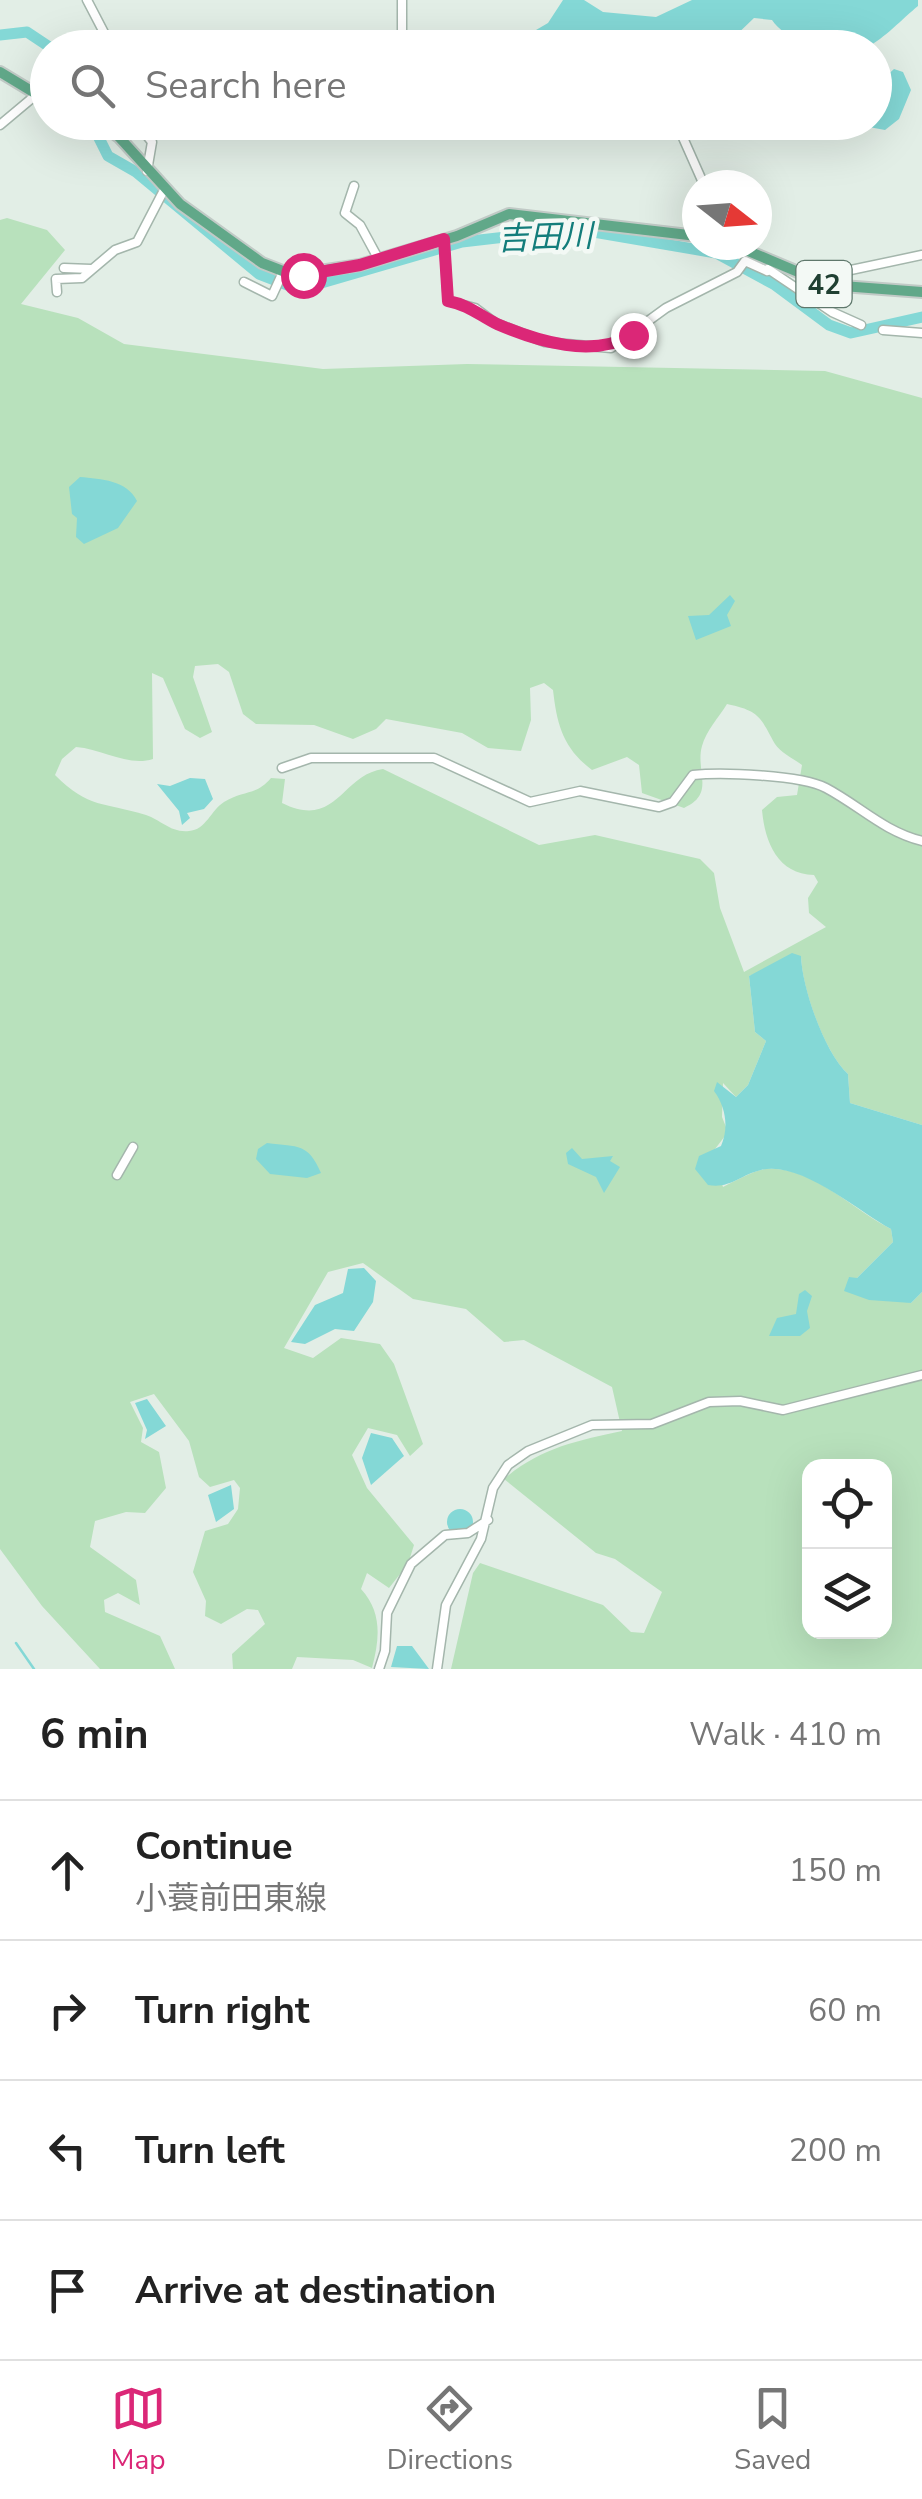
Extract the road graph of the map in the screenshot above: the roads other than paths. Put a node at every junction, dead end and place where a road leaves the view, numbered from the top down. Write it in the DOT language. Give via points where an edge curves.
graph roads {
  1 [pos="86,0"];
  2 [pos="402,0"];
  3 [pos="102,30"];
  4 [pos="402,30"];
  5 [pos="0,72"];
  6 [pos="30,90"];
  7 [pos="30,105"];
  8 [pos="0,125"];
  9 [pos="121,140"];
  10 [pos="150,140"];
  11 [pos="684,140"];
  12 [pos="697,170"];
  13 [pos="147,171"];
  14 [pos="354,186"];
  15 [pos="162,193"];
  16 [pos="682,234"];
  17 [pos="444,240"];
  18 [pos="922,255"];
  19 [pos="379,260"];
  20 [pos="758,260"];
  21 [pos="769,267"];
  22 [pos="64,268"];
  23 [pos="91,269"];
  24 [pos="283,274"];
  25 [pos="809,279"];
  26 [pos="244,282"];
  27 [pos="57,292"];
  28 [pos="922,292"];
  29 [pos="861,324"];
  30 [pos="883,330"];
  31 [pos="922,332"];
  32 [pos="282,768"];
  33 [pos="922,841"];
  34 [pos="134,1148"];
  35 [pos="117,1175"];
  36 [pos="922,1375"];
  37 [pos="488,1520"];
  38 [pos="379,1669"];
  39 [pos="437,1669"];
  1 -- 3 [label="street"];
  2 -- 4 [label="street"];
  5 -- 6 [label="main road"];
  7 -- 8 [label="street"];
  9 -- 13 [label="main road"];
  10 -- 13 [label="street"];
  11 -- 12 [label="street"];
  13 -- 15 [label="main road"];
  14 -- 19 [label="street" via="345,213 360,225"];
  15 -- 23 [label="street" via="136,242"];
  15 -- 24 [label="main road"];
  16 -- 17 [label="main road" via="519,214"];
  17 -- 19 [label="main road"];
  17 -- 21 [label="street" via="448,301 545,342 611,348 744,263"];
  18 -- 25 [label="street"];
  19 -- 24 [label="main road" via="315,275"];
  20 -- 21 [label="main road, 42"];
  21 -- 25 [label="main road, 42"];
  21 -- 29 [label="street"];
  22 -- 23 [label="street"];
  23 -- 27 [label="street" via="82,278 56,279"];
  24 -- 26 [label="street" via="272,296"];
  25 -- 28 [label="main road, 42" via="850,290"];
  30 -- 31 [label="street"];
  32 -- 33 [label="street" via="312,758 434,758 530,802 580,791 659,807 673,802 693,775 802,782 832,791 880,826"];
  34 -- 35 [label="street"];
  36 -- 37 [label="street" via="795,1408 724,1400 652,1424 592,1425 508,1465 494,1488"];
  37 -- 38 [label="street" via="468,1533 445,1536 411,1564 386,1613"];
  37 -- 39 [label="street" via="451,1590"];
}
